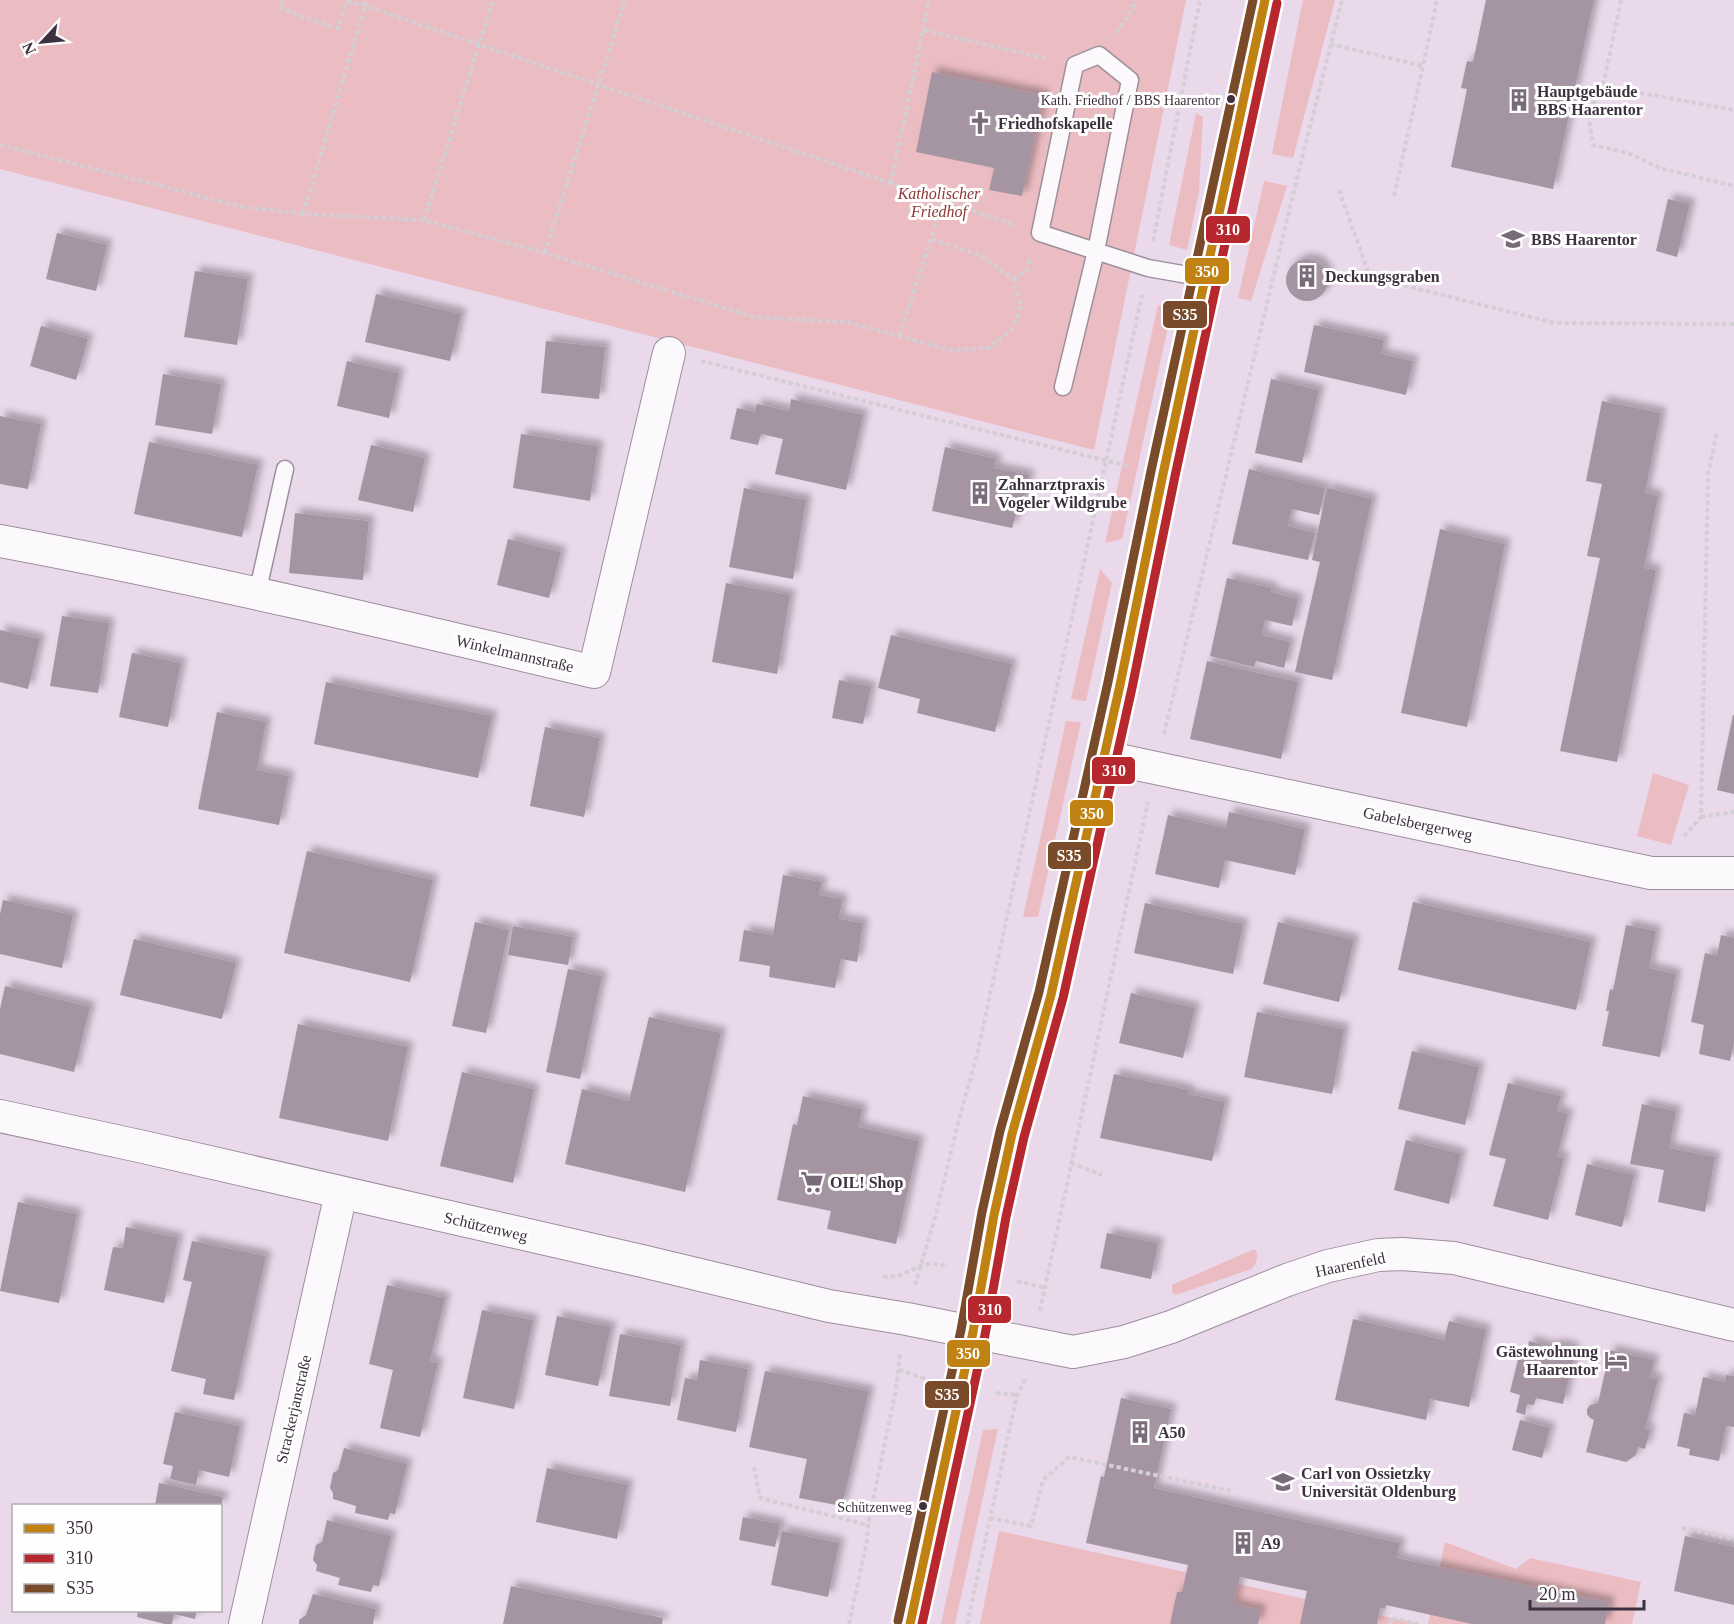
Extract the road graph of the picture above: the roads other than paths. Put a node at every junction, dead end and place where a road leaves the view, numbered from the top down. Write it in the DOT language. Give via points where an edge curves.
graph roads {
  1 [pos="1265,0"];
  2 [pos="1096,251"];
  3 [pos="1205,278"];
  4 [pos="669,353"];
  5 [pos="1063,387"];
  6 [pos="285,470"];
  7 [pos="0,541"];
  8 [pos="257,594"];
  9 [pos="1104,757"];
  10 [pos="1734,873"];
  11 [pos="0,1116"];
  12 [pos="341,1193"];
  13 [pos="1734,1325"];
  14 [pos="973,1332"];
  15 [pos="245,1624"];
  16 [pos="910,1624"];
  1 -- 3 [label="street"];
  2 -- 2 [label="lane" via="1130,80 1099,55 1076,65 1040,233"];
  2 -- 3 [label="lane" via="1148,268"];
  2 -- 5 [label="lane"];
  3 -- 9 [label="street"];
  4 -- 8 [label="street, Winkelmannstraße" via="594,672"];
  6 -- 8 [label="lane"];
  7 -- 8 [label="street, Winkelmannstraße"];
  9 -- 10 [label="street, Gabelsbergerweg" via="1651,873"];
  9 -- 14 [label="street" via="1051,995 1006,1157"];
  11 -- 12 [label="street, Schützenweg"];
  12 -- 14 [label="street, Schützenweg" via="829,1306"];
  12 -- 15 [label="street, Strackerjanstraße"];
  13 -- 14 [label="street, Haarenfeld" via="1454,1258 1402,1254 1328,1266 1171,1327 1073,1352"];
  14 -- 16 [label="street"];
}
